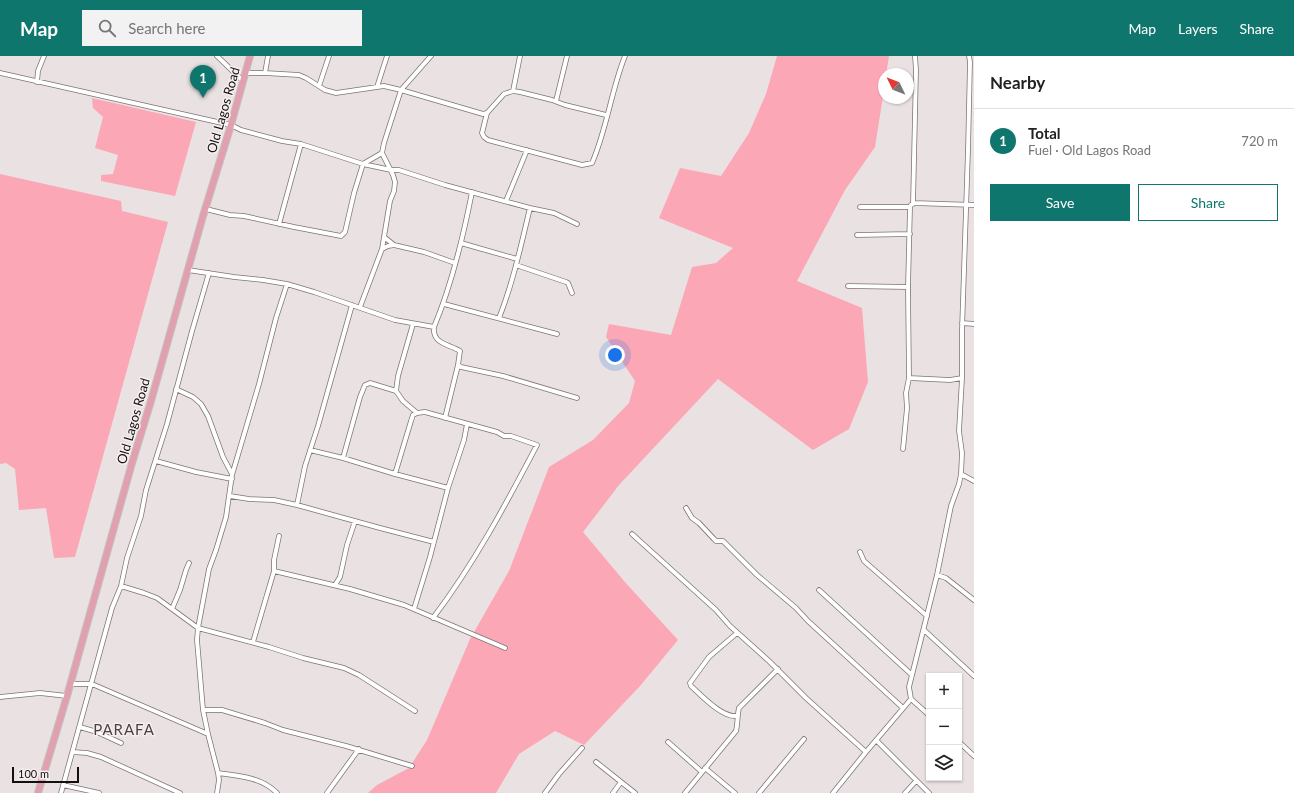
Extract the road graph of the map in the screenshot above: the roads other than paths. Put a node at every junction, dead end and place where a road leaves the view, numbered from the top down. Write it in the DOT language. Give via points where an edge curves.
graph roads {
  1 [pos="44,56"];
  2 [pos="217,56"];
  3 [pos="250,56"];
  4 [pos="268,56"];
  5 [pos="329,56"];
  6 [pos="386,56"];
  7 [pos="431,56"];
  8 [pos="520,56"];
  9 [pos="567,56"];
  10 [pos="625,56"];
  11 [pos="915,56"];
  12 [pos="969,56"];
  13 [pos="245,73"];
  14 [pos="265,73"];
  15 [pos="0,74"];
  16 [pos="243,81"];
  17 [pos="37,82"];
  18 [pos="319,86"];
  19 [pos="377,87"];
  20 [pos="401,90"];
  21 [pos="513,91"];
  22 [pos="556,101"];
  23 [pos="487,113"];
  24 [pos="606,115"];
  25 [pos="231,125"];
  26 [pos="301,144"];
  27 [pos="968,145"];
  28 [pos="974,146"];
  29 [pos="528,150"];
  30 [pos="382,153"];
  31 [pos="363,164"];
  32 [pos="391,170"];
  33 [pos="472,192"];
  34 [pos="506,202"];
  35 [pos="967,205"];
  36 [pos="974,205"];
  37 [pos="912,206"];
  38 [pos="860,207"];
  39 [pos="530,208"];
  40 [pos="206,209"];
  41 [pos="279,224"];
  42 [pos="577,224"];
  43 [pos="910,234"];
  44 [pos="857,235"];
  45 [pos="384,237"];
  46 [pos="461,243"];
  47 [pos="394,245"];
  48 [pos="382,249"];
  49 [pos="517,259"];
  50 [pos="455,263"];
  51 [pos="516,265"];
  52 [pos="188,270"];
  53 [pos="209,273"];
  54 [pos="287,284"];
  55 [pos="848,286"];
  56 [pos="908,287"];
  57 [pos="572,293"];
  58 [pos="444,304"];
  59 [pos="352,305"];
  60 [pos="360,308"];
  61 [pos="499,318"];
  62 [pos="962,323"];
  63 [pos="414,324"];
  64 [pos="974,324"];
  65 [pos="434,327"];
  66 [pos="557,334"];
  67 [pos="458,365"];
  68 [pos="909,378"];
  69 [pos="962,378"];
  70 [pos="176,389"];
  71 [pos="396,391"];
  72 [pos="577,398"];
  73 [pos="417,413"];
  74 [pos="445,418"];
  75 [pos="467,424"];
  76 [pos="903,449"];
  77 [pos="310,450"];
  78 [pos="343,458"];
  79 [pos="156,461"];
  80 [pos="395,474"];
  81 [pos="960,474"];
  82 [pos="232,477"];
  83 [pos="974,481"];
  84 [pos="448,488"];
  85 [pos="230,496"];
  86 [pos="297,505"];
  87 [pos="686,508"];
  88 [pos="355,521"];
  89 [pos="632,534"];
  90 [pos="279,536"];
  91 [pos="434,542"];
  92 [pos="860,552"];
  93 [pos="189,563"];
  94 [pos="274,571"];
  95 [pos="937,575"];
  96 [pos="335,585"];
  97 [pos="121,586"];
  98 [pos="819,590"];
  99 [pos="974,600"];
  100 [pos="172,609"];
  101 [pos="414,609"];
  102 [pos="926,616"];
  103 [pos="433,618"];
  104 [pos="198,628"];
  105 [pos="924,630"];
  106 [pos="737,633"];
  107 [pos="253,642"];
  108 [pos="505,648"];
  109 [pos="778,669"];
  110 [pos="912,675"];
  111 [pos="974,676"];
  112 [pos="70,684"];
  113 [pos="92,684"];
  114 [pos="67,696"];
  115 [pos="0,697"];
  116 [pos="911,699"];
  117 [pos="903,708"];
  118 [pos="203,710"];
  119 [pos="415,711"];
  120 [pos="926,712"];
  121 [pos="737,716"];
  122 [pos="80,727"];
  123 [pos="208,734"];
  124 [pos="804,739"];
  125 [pos="876,740"];
  126 [pos="668,742"];
  127 [pos="121,743"];
  128 [pos="962,745"];
  129 [pos="582,748"];
  130 [pos="359,749"];
  131 [pos="72,752"];
  132 [pos="866,752"];
  133 [pos="974,756"];
  134 [pos="596,762"];
  135 [pos="412,766"];
  136 [pos="703,770"];
  137 [pos="218,773"];
  138 [pos="916,781"];
  139 [pos="621,782"];
  140 [pos="63,785"];
  141 [pos="38,793"];
  142 [pos="61,793"];
  143 [pos="99,793"];
  144 [pos="180,793"];
  145 [pos="217,793"];
  146 [pos="277,793"];
  147 [pos="327,793"];
  148 [pos="545,793"];
  149 [pos="613,793"];
  150 [pos="635,793"];
  151 [pos="685,793"];
  152 [pos="735,793"];
  153 [pos="759,793"];
  154 [pos="833,793"];
  155 [pos="905,793"];
  156 [pos="929,793"];
  1 -- 17 [label="street"];
  2 -- 16 [label="street"];
  3 -- 13 [label="main road, Old Lagos Road"];
  4 -- 14 [label="street"];
  5 -- 18 [label="street"];
  6 -- 19 [label="street"];
  7 -- 20 [label="street"];
  8 -- 21 [label="street"];
  9 -- 22 [label="street"];
  10 -- 24 [label="street"];
  11 -- 37 [label="street"];
  12 -- 27 [label="street"];
  13 -- 14 [label="street"];
  13 -- 16 [label="main road, Old Lagos Road"];
  14 -- 18 [label="street" via="299,75"];
  15 -- 17 [label="street"];
  16 -- 25 [label="main road, Old Lagos Road"];
  17 -- 25 [label="street"];
  18 -- 19 [label="street" via="336,93"];
  19 -- 20 [label="street"];
  20 -- 23 [label="street"];
  20 -- 30 [label="street"];
  21 -- 22 [label="street"];
  21 -- 23 [label="street" via="504,94"];
  22 -- 24 [label="street"];
  23 -- 29 [label="street" via="482,133 484,137"];
  24 -- 29 [label="street" via="592,163 582,165"];
  25 -- 26 [label="street" via="252,133"];
  25 -- 40 [label="main road, Old Lagos Road"];
  26 -- 31 [label="street"];
  26 -- 41 [label="street"];
  27 -- 28 [label="street"];
  27 -- 35 [label="street"];
  29 -- 34 [label="street"];
  30 -- 31 [label="street"];
  30 -- 32 [label="street"];
  31 -- 32 [label="street"];
  31 -- 41 [label="street" via="343,235"];
  32 -- 33 [label="street" via="411,173"];
  32 -- 45 [label="street" via="395,182"];
  33 -- 34 [label="street"];
  33 -- 46 [label="street"];
  34 -- 39 [label="street"];
  35 -- 36 [label="street"];
  35 -- 37 [label="street"];
  35 -- 62 [label="street"];
  37 -- 38 [label="street"];
  37 -- 43 [label="street"];
  39 -- 42 [label="street" via="554,213"];
  39 -- 49 [label="street"];
  40 -- 41 [label="street"];
  40 -- 52 [label="main road, Old Lagos Road"];
  43 -- 44 [label="street"];
  43 -- 56 [label="street"];
  45 -- 47 [label="street"];
  45 -- 48 [label="street"];
  46 -- 49 [label="street"];
  46 -- 50 [label="street"];
  47 -- 48 [label="street"];
  47 -- 50 [label="street"];
  48 -- 60 [label="street"];
  49 -- 51 [label="street"];
  50 -- 58 [label="street"];
  51 -- 57 [label="street" via="566,282"];
  51 -- 61 [label="street"];
  52 -- 53 [label="street"];
  52 -- 112 [label="main road, Old Lagos Road"];
  53 -- 54 [label="street"];
  53 -- 70 [label="street"];
  54 -- 59 [label="street"];
  54 -- 82 [label="street"];
  55 -- 56 [label="street"];
  56 -- 68 [label="street"];
  58 -- 61 [label="street"];
  58 -- 65 [label="street"];
  59 -- 60 [label="street"];
  59 -- 77 [label="street"];
  60 -- 63 [label="street"];
  61 -- 66 [label="street"];
  62 -- 64 [label="street"];
  62 -- 69 [label="street"];
  63 -- 65 [label="street"];
  63 -- 71 [label="street"];
  65 -- 67 [label="street" via="433,331 439,341 460,351"];
  67 -- 72 [label="street"];
  67 -- 74 [label="street"];
  68 -- 69 [label="street"];
  68 -- 76 [label="street"];
  69 -- 81 [label="street"];
  70 -- 79 [label="street"];
  70 -- 82 [label="street" via="201,404"];
  71 -- 73 [label="street"];
  71 -- 78 [label="street" via="370,383 366,385 360,397"];
  73 -- 74 [label="street" via="425,412"];
  73 -- 80 [label="street" via="411,421"];
  74 -- 75 [label="street"];
  75 -- 84 [label="street"];
  75 -- 103 [label="street" via="537,445 496,522 461,579"];
  77 -- 78 [label="street"];
  77 -- 86 [label="street"];
  78 -- 80 [label="street"];
  79 -- 82 [label="street" via="196,472"];
  79 -- 97 [label="street"];
  80 -- 84 [label="street"];
  81 -- 83 [label="street"];
  81 -- 95 [label="street"];
  82 -- 85 [label="street"];
  84 -- 91 [label="street"];
  85 -- 86 [label="street"];
  85 -- 104 [label="street" via="210,569"];
  86 -- 88 [label="street"];
  87 -- 117 [label="street" via="692,518 716,541 723,541"];
  88 -- 91 [label="street"];
  88 -- 96 [label="street" via="340,577"];
  89 -- 106 [label="street" via="716,610"];
  90 -- 94 [label="street"];
  91 -- 101 [label="street"];
  92 -- 102 [label="street" via="864,560"];
  93 -- 100 [label="street"];
  94 -- 96 [label="street"];
  94 -- 107 [label="street"];
  95 -- 99 [label="street" via="946,578"];
  95 -- 102 [label="street"];
  96 -- 101 [label="street"];
  97 -- 100 [label="street" via="157,598"];
  97 -- 113 [label="street" via="112,608"];
  98 -- 110 [label="street"];
  100 -- 104 [label="street"];
  101 -- 103 [label="street"];
  102 -- 105 [label="street"];
  103 -- 108 [label="street"];
  104 -- 107 [label="street"];
  104 -- 118 [label="street"];
  105 -- 110 [label="street"];
  105 -- 111 [label="street"];
  106 -- 109 [label="street"];
  106 -- 121 [label="street" via="709,657 690,683 712,706 731,716"];
  107 -- 119 [label="street" via="344,668"];
  109 -- 121 [label="street" via="739,708"];
  109 -- 132 [label="street"];
  110 -- 116 [label="street" via="909,687"];
  112 -- 113 [label="street"];
  112 -- 114 [label="main road, Old Lagos Road"];
  113 -- 122 [label="street"];
  113 -- 123 [label="street"];
  114 -- 115 [label="street" via="40,693"];
  114 -- 141 [label="main road, Old Lagos Road"];
  116 -- 117 [label="street"];
  116 -- 120 [label="street"];
  117 -- 125 [label="street"];
  118 -- 123 [label="street"];
  118 -- 130 [label="street" via="222,710 283,730"];
  121 -- 136 [label="street" via="736,731"];
  122 -- 127 [label="street"];
  122 -- 131 [label="street"];
  123 -- 137 [label="street"];
  124 -- 153 [label="street"];
  125 -- 132 [label="street"];
  125 -- 138 [label="street"];
  126 -- 136 [label="street"];
  128 -- 133 [label="street"];
  129 -- 148 [label="street"];
  130 -- 135 [label="street"];
  130 -- 147 [label="street"];
  131 -- 140 [label="street"];
  131 -- 144 [label="street" via="101,757"];
  132 -- 154 [label="street"];
  134 -- 139 [label="street"];
  136 -- 151 [label="street"];
  136 -- 152 [label="street"];
  137 -- 145 [label="street"];
  137 -- 146 [label="street" via="251,778"];
  138 -- 155 [label="street"];
  138 -- 156 [label="street"];
  139 -- 149 [label="street"];
  139 -- 150 [label="street"];
  140 -- 142 [label="street"];
  140 -- 143 [label="street"];
}
